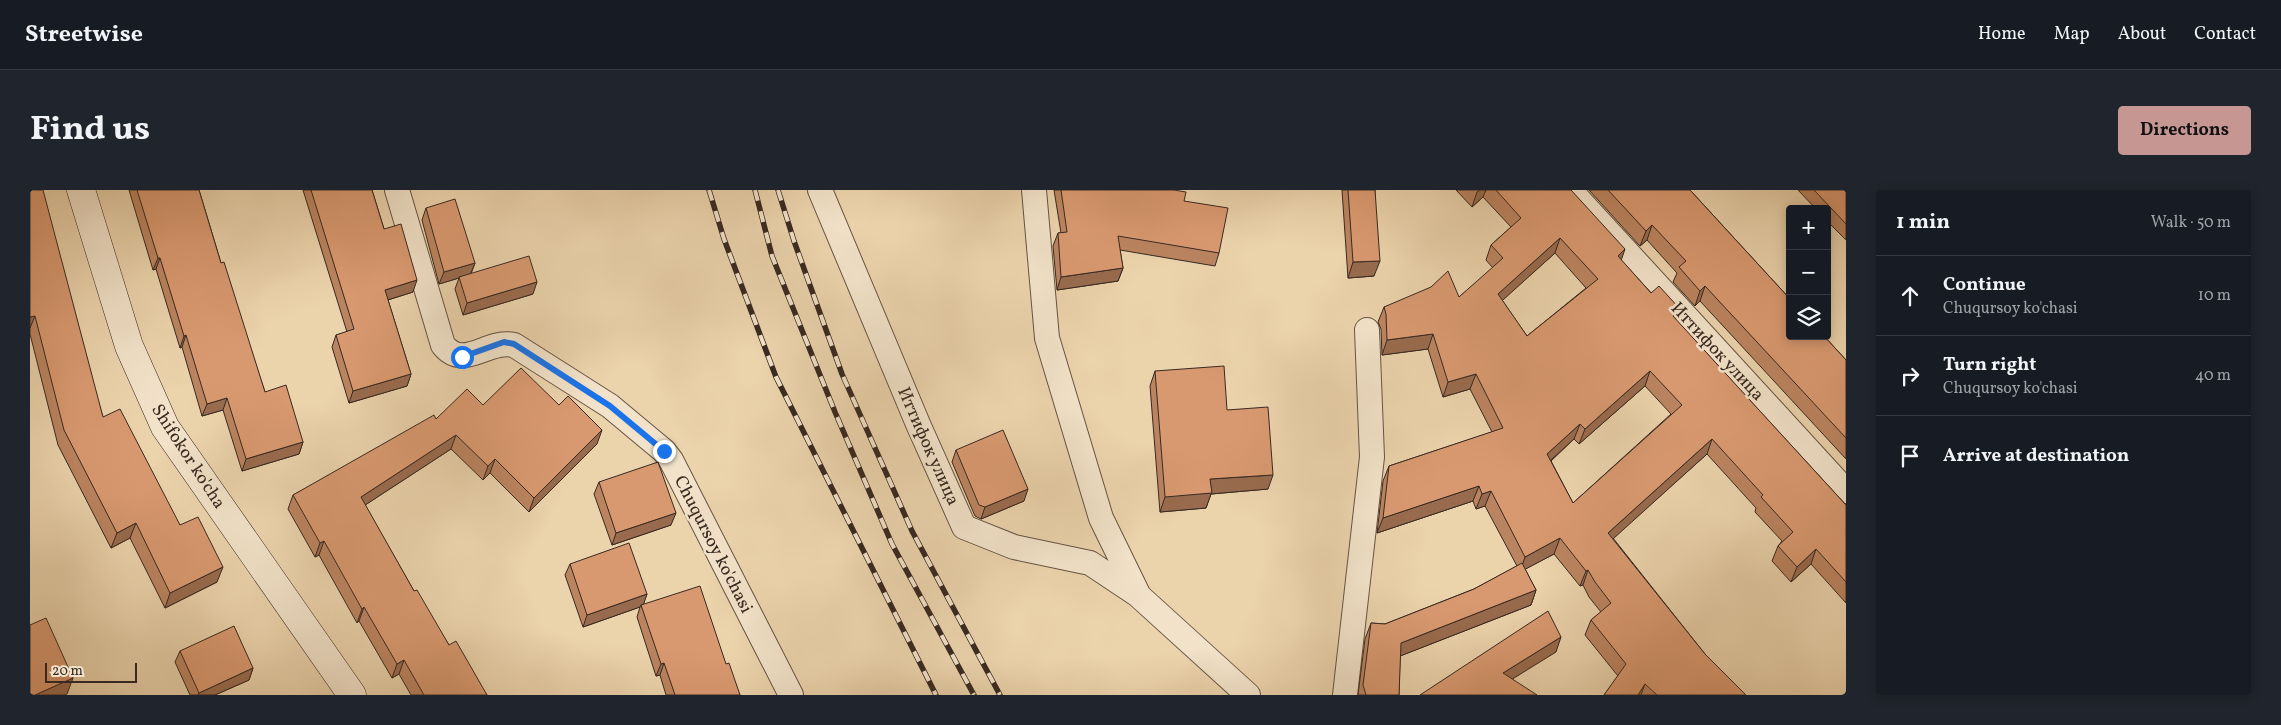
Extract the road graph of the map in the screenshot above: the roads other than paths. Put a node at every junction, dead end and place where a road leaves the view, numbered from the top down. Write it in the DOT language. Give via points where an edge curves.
graph roads {
  1 [pos="81,190"];
  2 [pos="397,190"];
  3 [pos="820,190"];
  4 [pos="1034,190"];
  5 [pos="1570,190"];
  6 [pos="1367,330"];
  7 [pos="1846,491"];
  8 [pos="1139,596"];
  9 [pos="352,695"];
  10 [pos="791,695"];
  11 [pos="1248,695"];
  12 [pos="1345,695"];
  1 -- 9 [label="street, Shifokor ko'cha" via="129,346 165,427"];
  2 -- 10 [label="street, Chuqursoy ko'chasi" via="446,349 462,357 504,342 514,344 610,406 664,451"];
  3 -- 8 [label="street, Иттифок улица" via="964,527 1014,547 1090,563"];
  4 -- 8 [label="street, Иттифок улица" via="1047,338 1101,518"];
  5 -- 7 [label="street, Иттифок улица"];
  6 -- 12 [label="street" via="1372,457"];
  8 -- 11 [label="street, Иттифок улица"];
}
